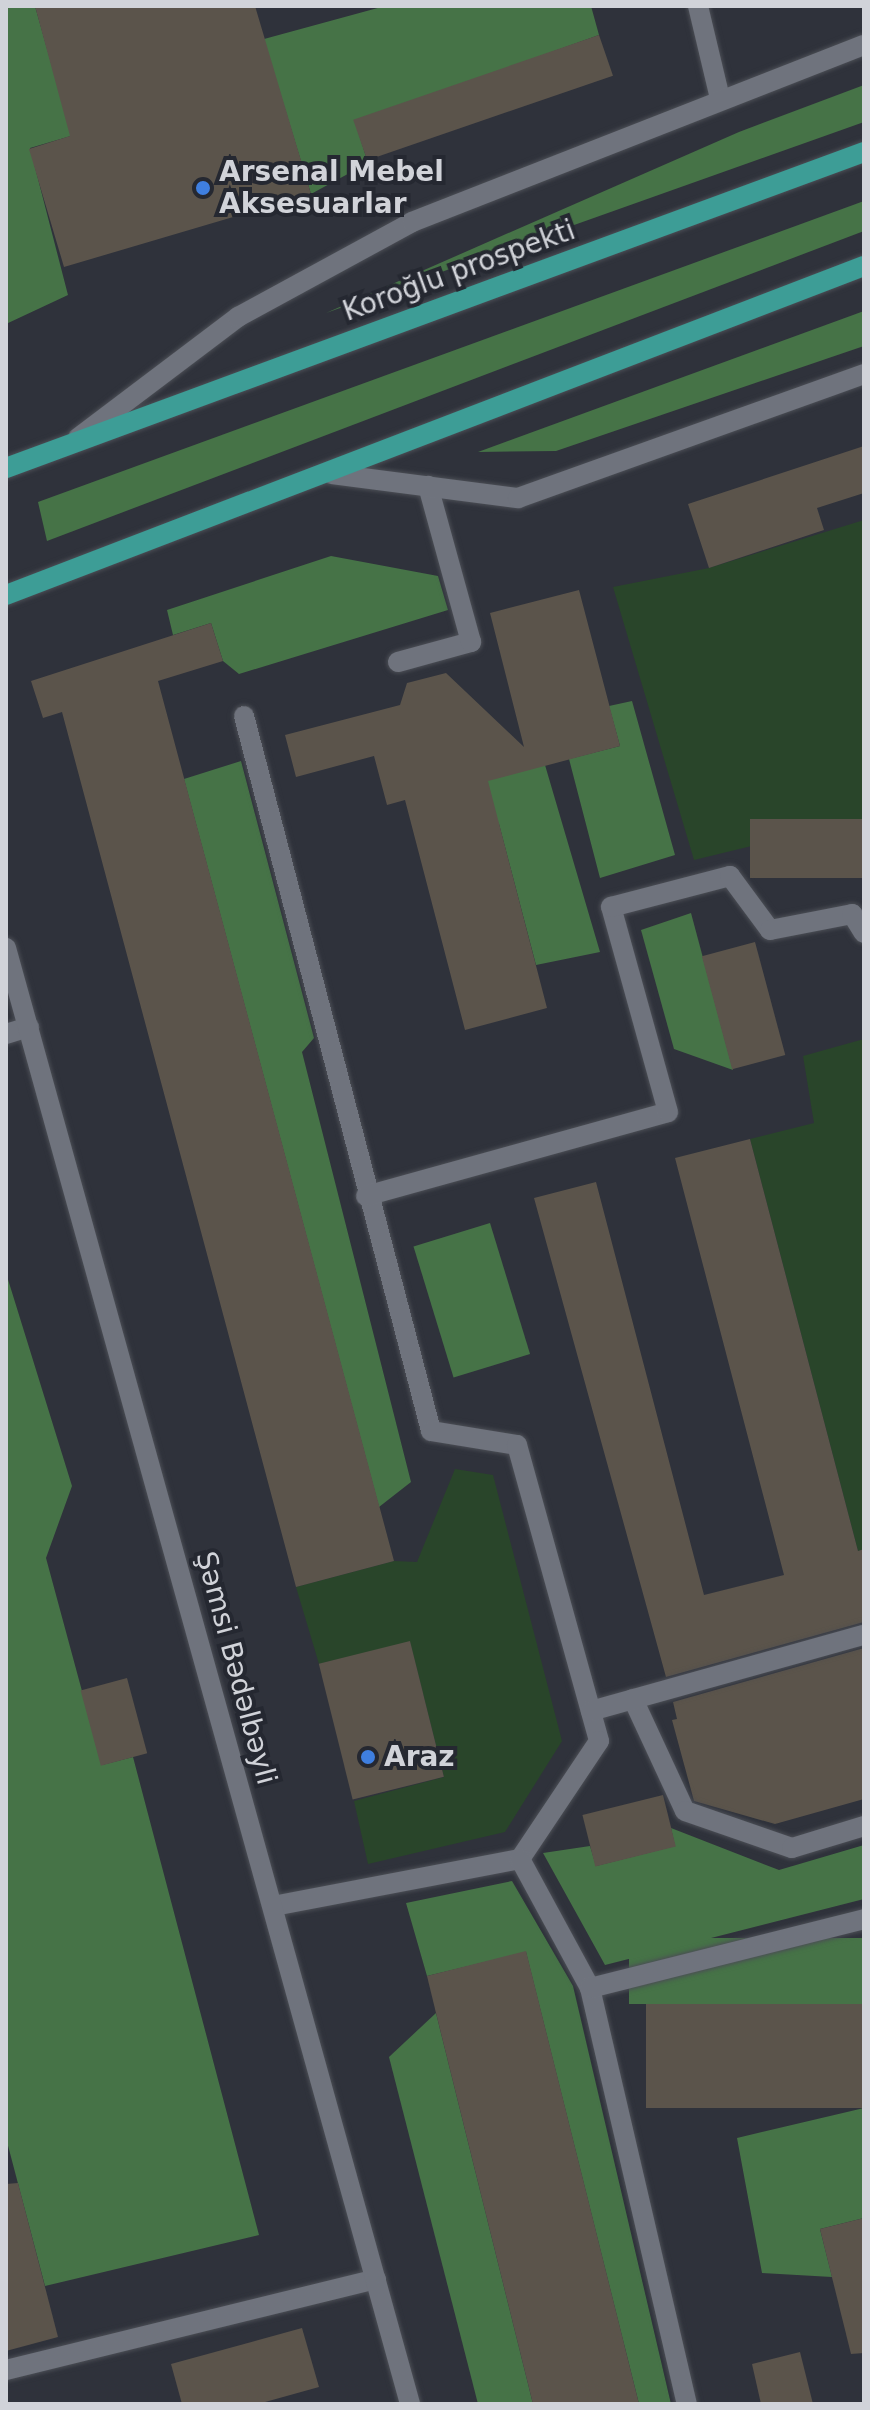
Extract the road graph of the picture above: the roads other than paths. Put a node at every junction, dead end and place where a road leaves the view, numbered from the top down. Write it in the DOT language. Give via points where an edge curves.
graph roads {
  1 [pos="698,6"];
  2 [pos="864,45"];
  3 [pos="720,98"];
  4 [pos="864,152"];
  5 [pos="864,266"];
  6 [pos="864,374"];
  7 [pos="73,443"];
  8 [pos="6,468"];
  9 [pos="332,474"];
  10 [pos="428,486"];
  11 [pos="6,595"];
  12 [pos="398,662"];
  13 [pos="244,716"];
  14 [pos="864,933"];
  15 [pos="6,948"];
  16 [pos="29,1027"];
  17 [pos="6,1034"];
  18 [pos="366,1196"];
  19 [pos="864,1635"];
  20 [pos="633,1699"];
  21 [pos="591,1711"];
  22 [pos="864,1826"];
  23 [pos="520,1859"];
  24 [pos="273,1906"];
  25 [pos="864,1919"];
  26 [pos="590,1988"];
  27 [pos="376,2279"];
  28 [pos="6,2370"];
  29 [pos="410,2404"];
  30 [pos="687,2404"];
  1 -- 3 [label="street"];
  2 -- 3 [label="street"];
  3 -- 7 [label="street" via="412,222 238,317"];
  4 -- 7 [label="main road, Koroğlu prospekti"];
  5 -- 9 [label="main road"];
  6 -- 10 [label="street" via="518,498"];
  7 -- 8 [label="main road, Koroğlu prospekti"];
  9 -- 10 [label="street"];
  9 -- 11 [label="main road"];
  10 -- 12 [label="street" via="471,642"];
  13 -- 18 [label="street"];
  14 -- 18 [label="street" via="852,914 770,930 730,876 611,907 668,1112"];
  15 -- 16 [label="street, Şəmsi Bədəlbəyli"];
  16 -- 17 [label="street"];
  16 -- 24 [label="street, Şəmsi Bədəlbəyli"];
  18 -- 21 [label="street" via="431,1431 517,1445"];
  19 -- 20 [label="street"];
  20 -- 21 [label="street"];
  20 -- 22 [label="street" via="685,1811 792,1848"];
  21 -- 23 [label="street" via="599,1741"];
  23 -- 24 [label="street"];
  23 -- 26 [label="street"];
  24 -- 27 [label="street, Şəmsi Bədəlbəyli"];
  25 -- 26 [label="street"];
  26 -- 30 [label="street"];
  27 -- 28 [label="street"];
  27 -- 29 [label="street, Şəmsi Bədəlbəyli"];
}
